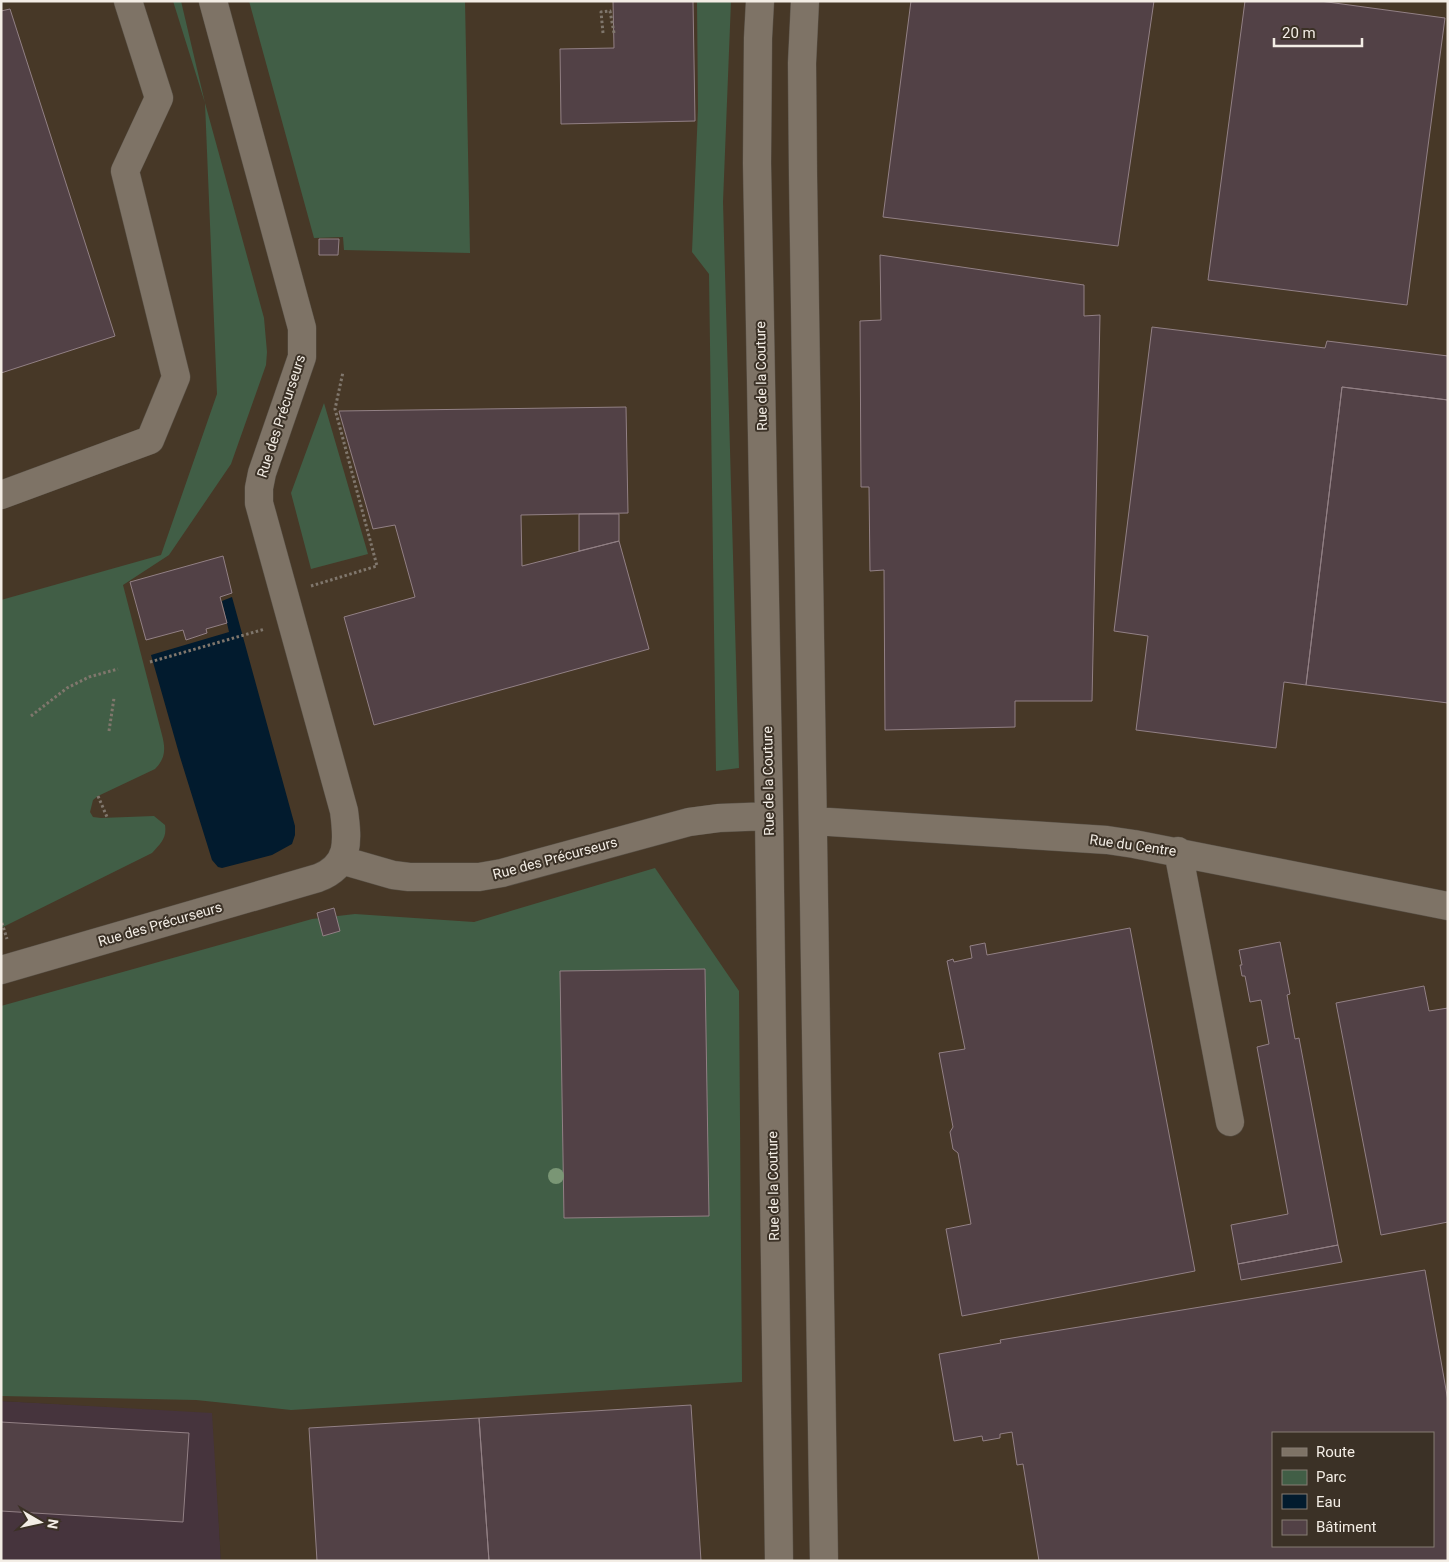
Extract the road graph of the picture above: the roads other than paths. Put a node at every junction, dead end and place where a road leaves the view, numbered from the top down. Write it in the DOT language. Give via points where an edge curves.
graph roads {
  1 [pos="128,1"];
  2 [pos="213,1"];
  3 [pos="760,1"];
  4 [pos="805,1"];
  5 [pos="1,495"];
  6 [pos="769,816"];
  7 [pos="814,821"];
  8 [pos="1178,851"];
  9 [pos="341,860"];
  10 [pos="1448,906"];
  11 [pos="5,959"];
  12 [pos="1230,1122"];
  13 [pos="779,1561"];
  14 [pos="824,1561"];
  1 -- 5 [label="street" via="159,98 125,171 176,377 150,440"];
  2 -- 9 [label="street, Rue des Précurseurs" via="302,328 302,357 262,473 259,503 344,811 347,839"];
  3 -- 6 [label="street, Rue de la Couture" via="757,163"];
  4 -- 7 [label="street" via="802,62"];
  6 -- 9 [label="street, Rue des Précurseurs" via="689,822 479,877 409,877"];
  6 -- 13 [label="street, Rue de la Couture"];
  7 -- 8 [label="street, Rue du Centre" via="1107,840"];
  7 -- 14 [label="street"];
  8 -- 10 [label="street, Rue du Centre"];
  8 -- 12 [label="street"];
  9 -- 11 [label="street, Rue des Précurseurs" via="318,878"];
}
